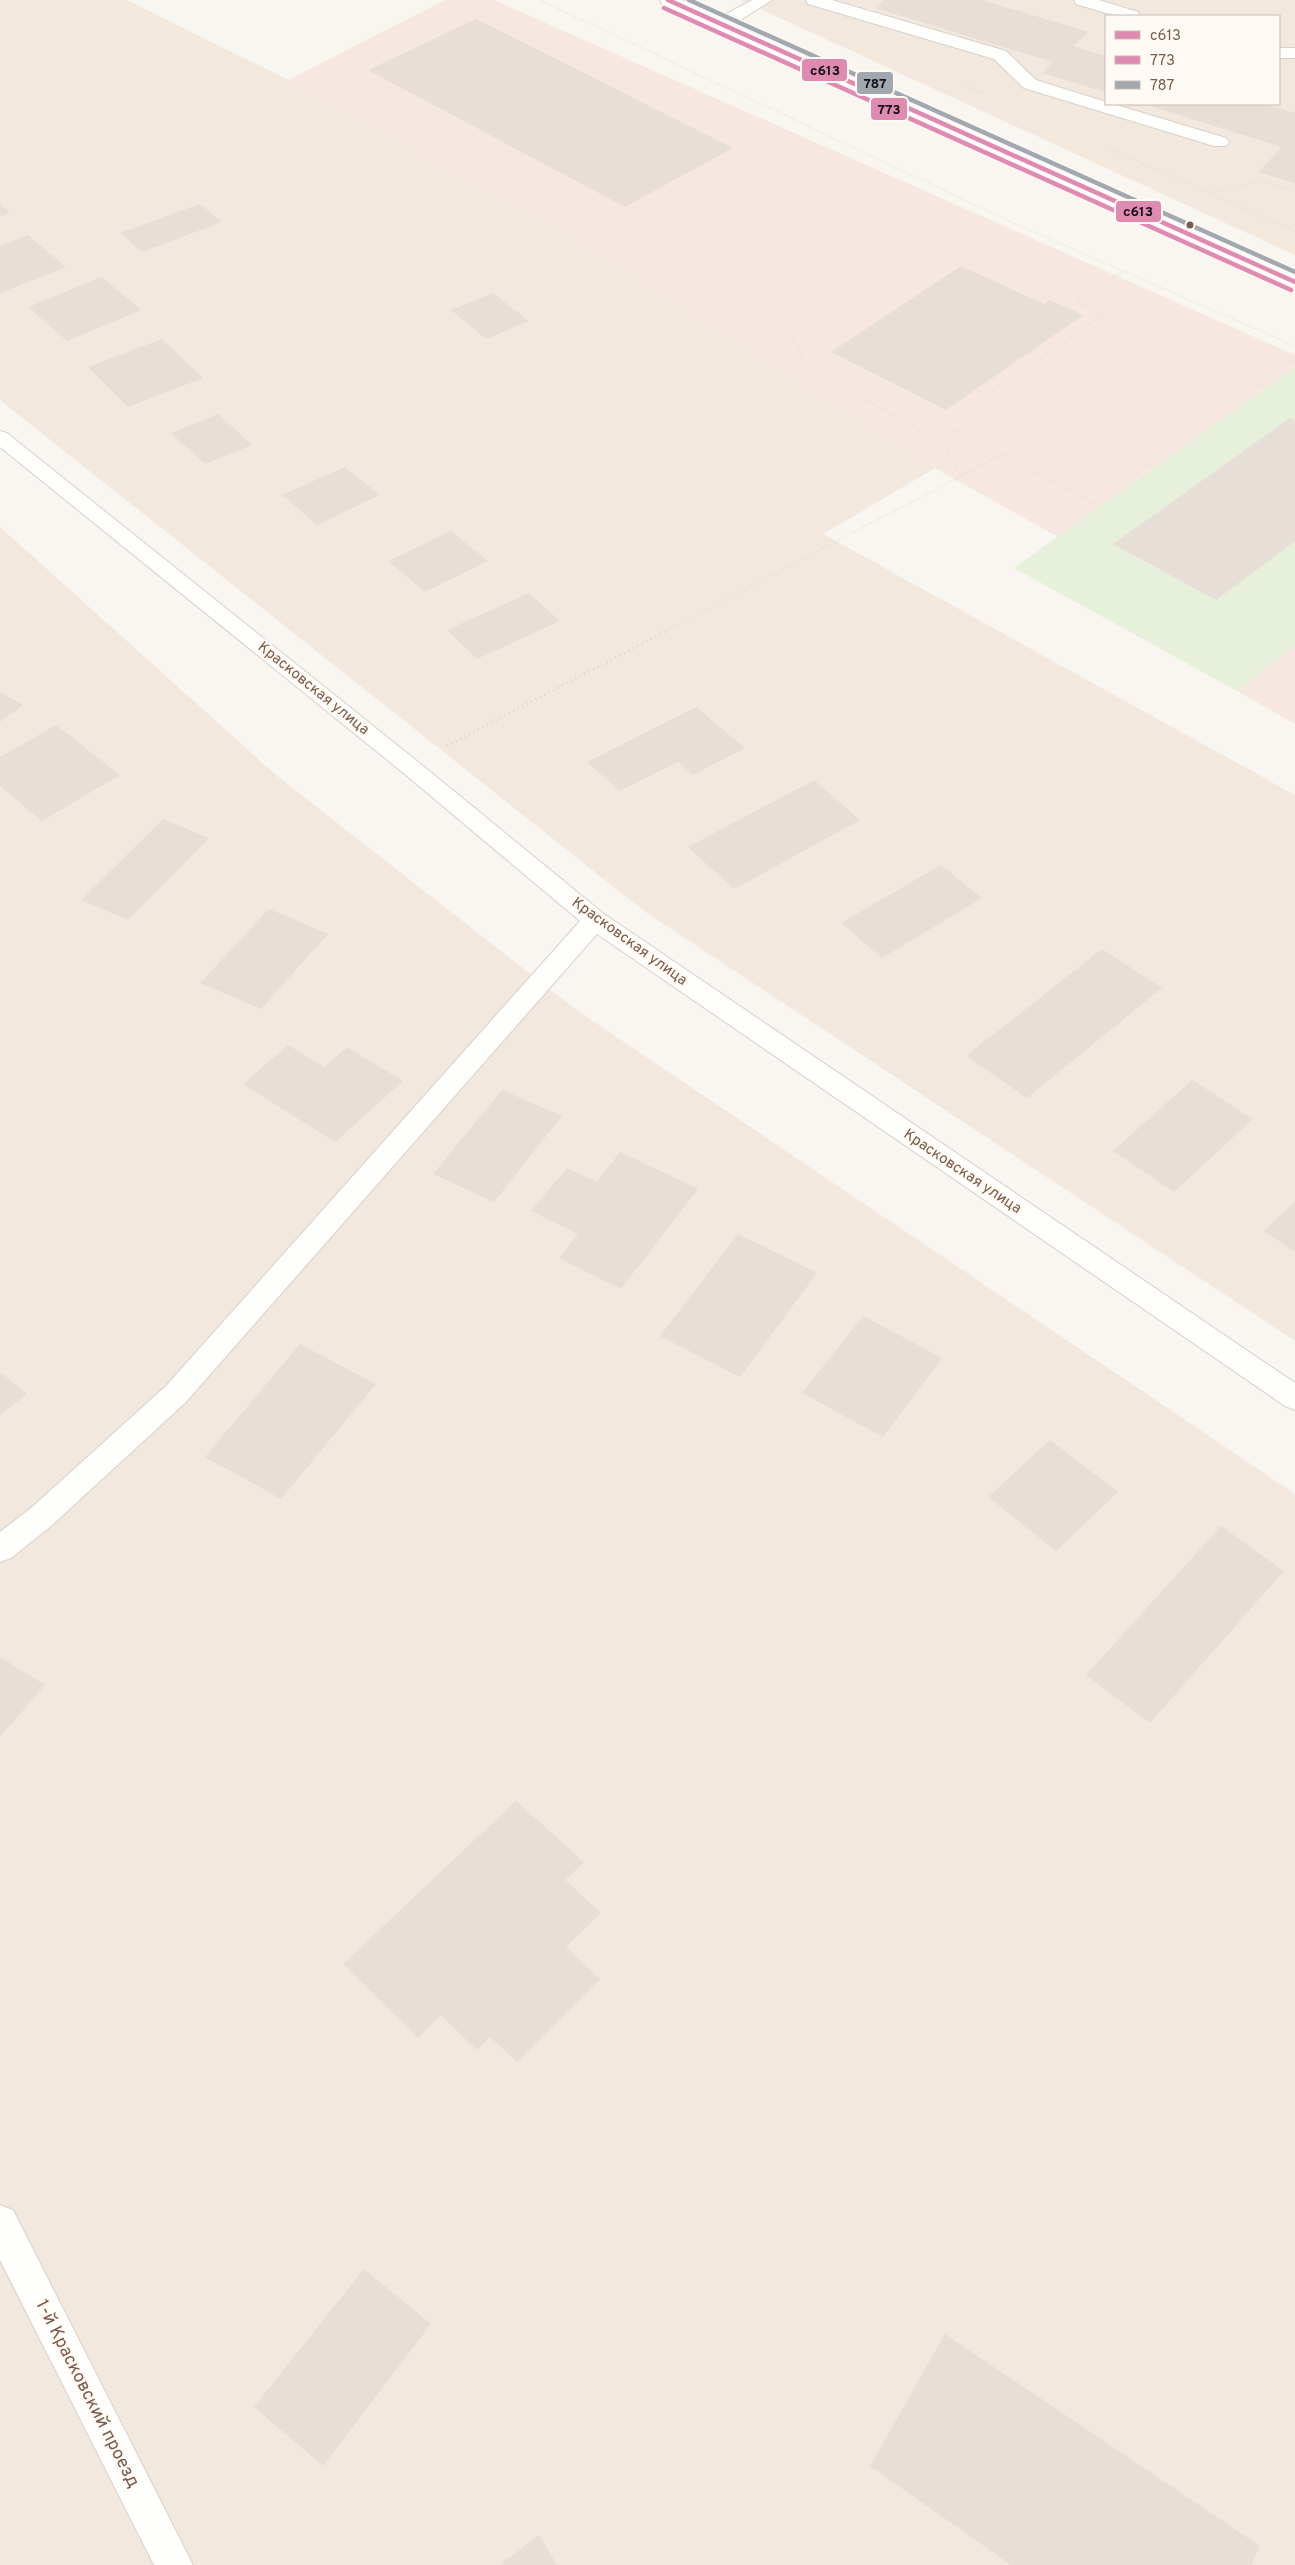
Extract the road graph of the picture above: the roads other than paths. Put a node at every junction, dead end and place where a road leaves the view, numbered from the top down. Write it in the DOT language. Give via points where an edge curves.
graph roads {
  1 [pos="668,0"];
  2 [pos="764,0"];
  3 [pos="814,0"];
  4 [pos="1082,0"];
  5 [pos="1129,15"];
  6 [pos="721,24"];
  7 [pos="1280,53"];
  8 [pos="1295,53"];
  9 [pos="1220,142"];
  10 [pos="1295,282"];
  11 [pos="0,437"];
  12 [pos="595,920"];
  13 [pos="1295,1398"];
  14 [pos="0,1549"];
  15 [pos="0,2223"];
  16 [pos="174,2565"];
  1 -- 6 [label="street"];
  2 -- 6 [label="street"];
  3 -- 9 [label="street" via="1000,56 1030,84"];
  4 -- 5 [label="street"];
  6 -- 10 [label="street"];
  7 -- 8 [label="street"];
  11 -- 12 [label="street, Красковская улица"];
  12 -- 13 [label="street, Красковская улица"];
  12 -- 14 [label="street" via="176,1394 41,1518"];
  15 -- 16 [label="street, 1-й Красковский проезд"];
}
